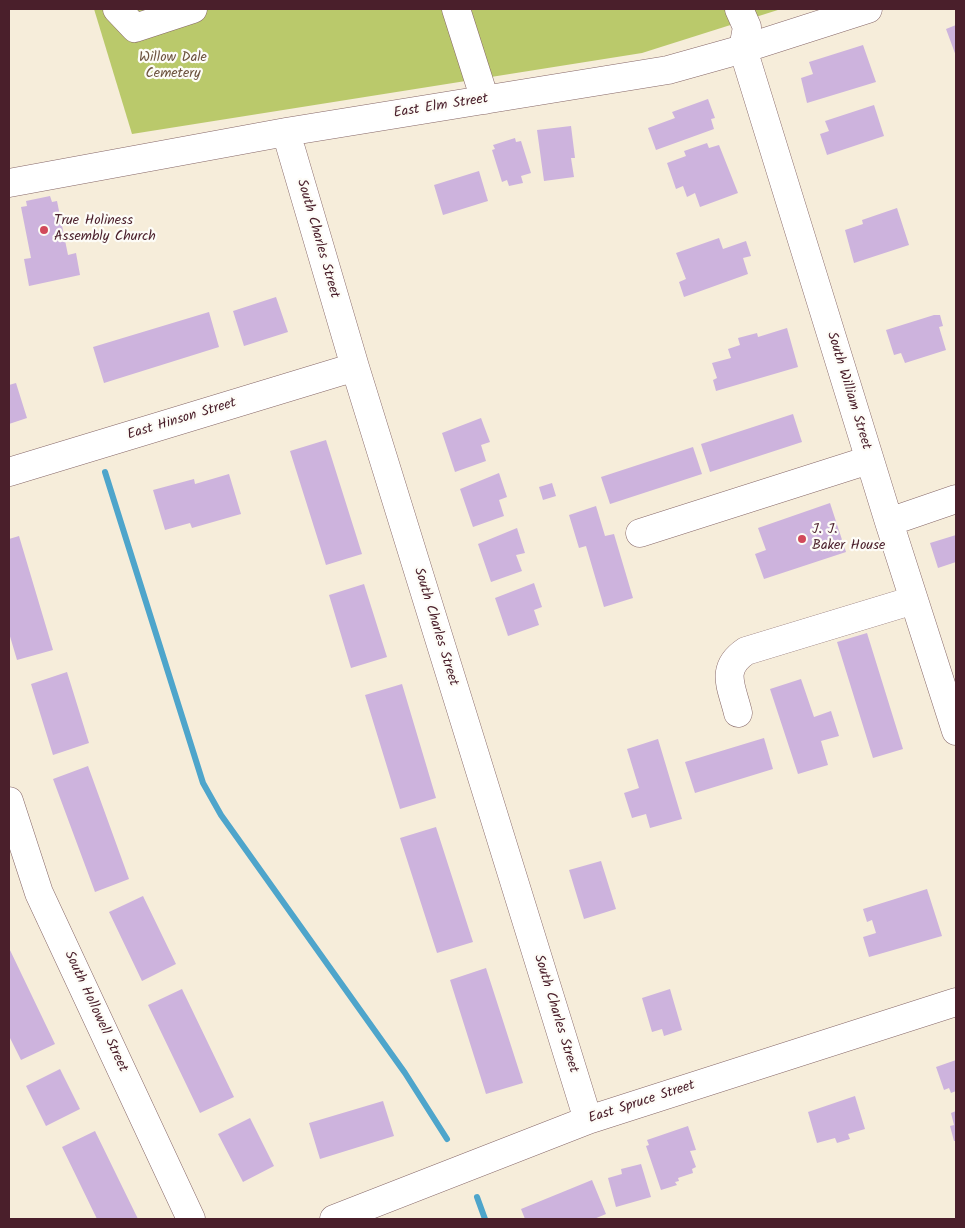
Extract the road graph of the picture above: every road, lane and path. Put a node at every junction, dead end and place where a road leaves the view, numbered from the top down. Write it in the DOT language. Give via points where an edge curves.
graph roads {
  1 [pos="117,9"];
  2 [pos="193,9"];
  3 [pos="456,9"];
  4 [pos="740,9"];
  5 [pos="868,9"];
  6 [pos="743,49"];
  7 [pos="485,100"];
  8 [pos="286,132"];
  9 [pos="9,183"];
  10 [pos="355,368"];
  11 [pos="869,460"];
  12 [pos="9,472"];
  13 [pos="956,499"];
  14 [pos="889,522"];
  15 [pos="640,533"];
  16 [pos="914,600"];
  17 [pos="738,713"];
  18 [pos="956,732"];
  19 [pos="9,801"];
  20 [pos="956,1002"];
  21 [pos="588,1120"];
  22 [pos="191,1219"];
  23 [pos="334,1219"];
  1 -- 2 [label="street" via="135,28"];
  3 -- 7 [label="street"];
  4 -- 6 [label="street" via="747,27"];
  5 -- 6 [label="street, East Elm Street"];
  6 -- 7 [label="street, East Elm Street" via="668,70"];
  6 -- 11 [label="street, South William Street"];
  7 -- 8 [label="street, East Elm Street"];
  8 -- 9 [label="street, East Elm Street"];
  8 -- 10 [label="street, South Charles Street"];
  10 -- 12 [label="street, East Hinson Street"];
  10 -- 21 [label="street, South Charles Street"];
  11 -- 14 [label="street, South William Street"];
  11 -- 15 [label="street"];
  13 -- 14 [label="street"];
  14 -- 16 [label="street, South William Street"];
  16 -- 17 [label="street" via="746,651 734,660 729,672"];
  16 -- 18 [label="street, South William Street"];
  19 -- 22 [label="street, South Hollowell Street" via="39,893"];
  20 -- 21 [label="street, East Spruce Street"];
  21 -- 23 [label="street, East Spruce Street"];
}
